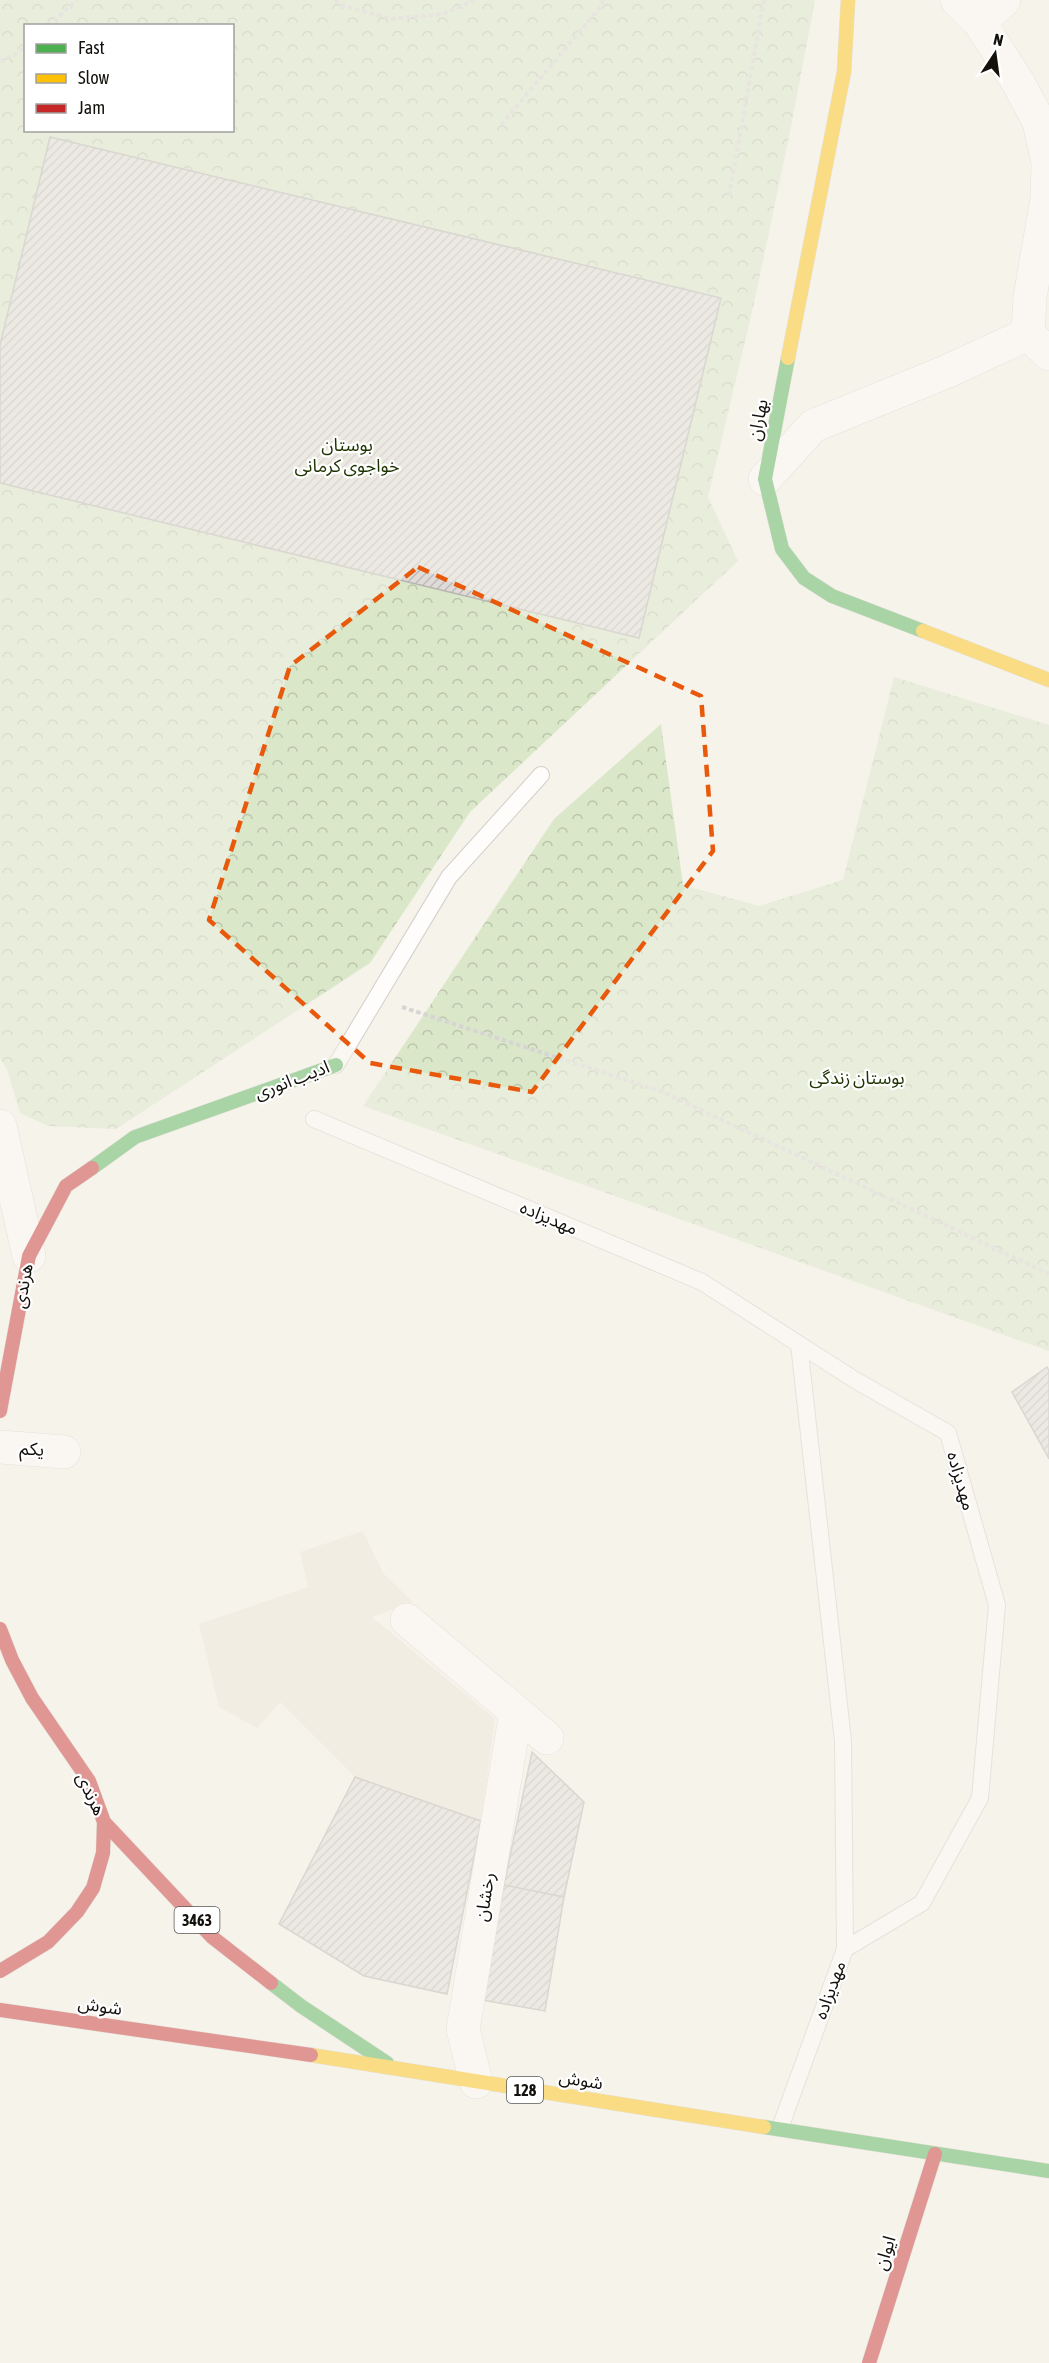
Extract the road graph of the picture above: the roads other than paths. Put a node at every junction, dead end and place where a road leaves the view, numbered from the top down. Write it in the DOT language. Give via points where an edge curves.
graph roads {
  1 [pos="848,0"];
  2 [pos="957,0"];
  3 [pos="1004,0"];
  4 [pos="980,22"];
  5 [pos="1038,344"];
  6 [pos="765,479"];
  7 [pos="1049,680"];
  8 [pos="541,775"];
  9 [pos="336,1065"];
  10 [pos="314,1119"];
  11 [pos="0,1126"];
  12 [pos="29,1256"];
  13 [pos="799,1344"];
  14 [pos="0,1411"];
  15 [pos="0,1447"];
  16 [pos="64,1452"];
  17 [pos="407,1620"];
  18 [pos="0,1629"];
  19 [pos="6,1659"];
  20 [pos="516,1712"];
  21 [pos="547,1738"];
  22 [pos="104,1822"];
  23 [pos="845,1949"];
  24 [pos="0,1971"];
  25 [pos="0,2010"];
  26 [pos="394,2067"];
  27 [pos="476,2082"];
  28 [pos="780,2128"];
  29 [pos="935,2154"];
  30 [pos="1049,2171"];
  31 [pos="869,2363"];
  1 -- 6 [label="street, بهاران" via="844,72"];
  2 -- 4 [label="street"];
  3 -- 4 [label="street"];
  4 -- 5 [label="street" via="1039,122 1048,163 1047,199 1030,297"];
  5 -- 6 [label="street" via="948,371 813,426"];
  6 -- 7 [label="street, بهاران" via="782,549 804,578 832,596"];
  8 -- 9 [label="lane, ادیب انوری" via="448,878"];
  9 -- 12 [label="street, ادیب انوری" via="135,1137 66,1186"];
  10 -- 13 [label="lane, مهدیزاده" via="702,1282"];
  11 -- 12 [label="street, هرندی"];
  12 -- 14 [label="street, هرندی"];
  13 -- 23 [label="lane" via="843,1741"];
  13 -- 23 [label="lane, مهدیزاده" via="948,1433 997,1605 980,1798 922,1903"];
  15 -- 16 [label="street, یکم"];
  17 -- 20 [label="street"];
  18 -- 19 [label="street, هرندی / 3463"];
  19 -- 22 [label="street, هرندی / 3463" via="89,1781"];
  20 -- 21 [label="street"];
  20 -- 27 [label="street, رخشان" via="463,2029"];
  22 -- 24 [label="street, هرندی / 3463" via="103,1853 93,1888 77,1912 48,1942"];
  22 -- 26 [label="street, 3463" via="212,1937 301,2006"];
  23 -- 28 [label="lane, مهدیزاده"];
  25 -- 26 [label="street, شوش / 128"];
  26 -- 27 [label="street, شوش / 128"];
  27 -- 28 [label="street, شوش / 128"];
  28 -- 29 [label="street, شوش / 128"];
  29 -- 30 [label="street, شوش / 128"];
  29 -- 31 [label="street, ایوان"];
}
